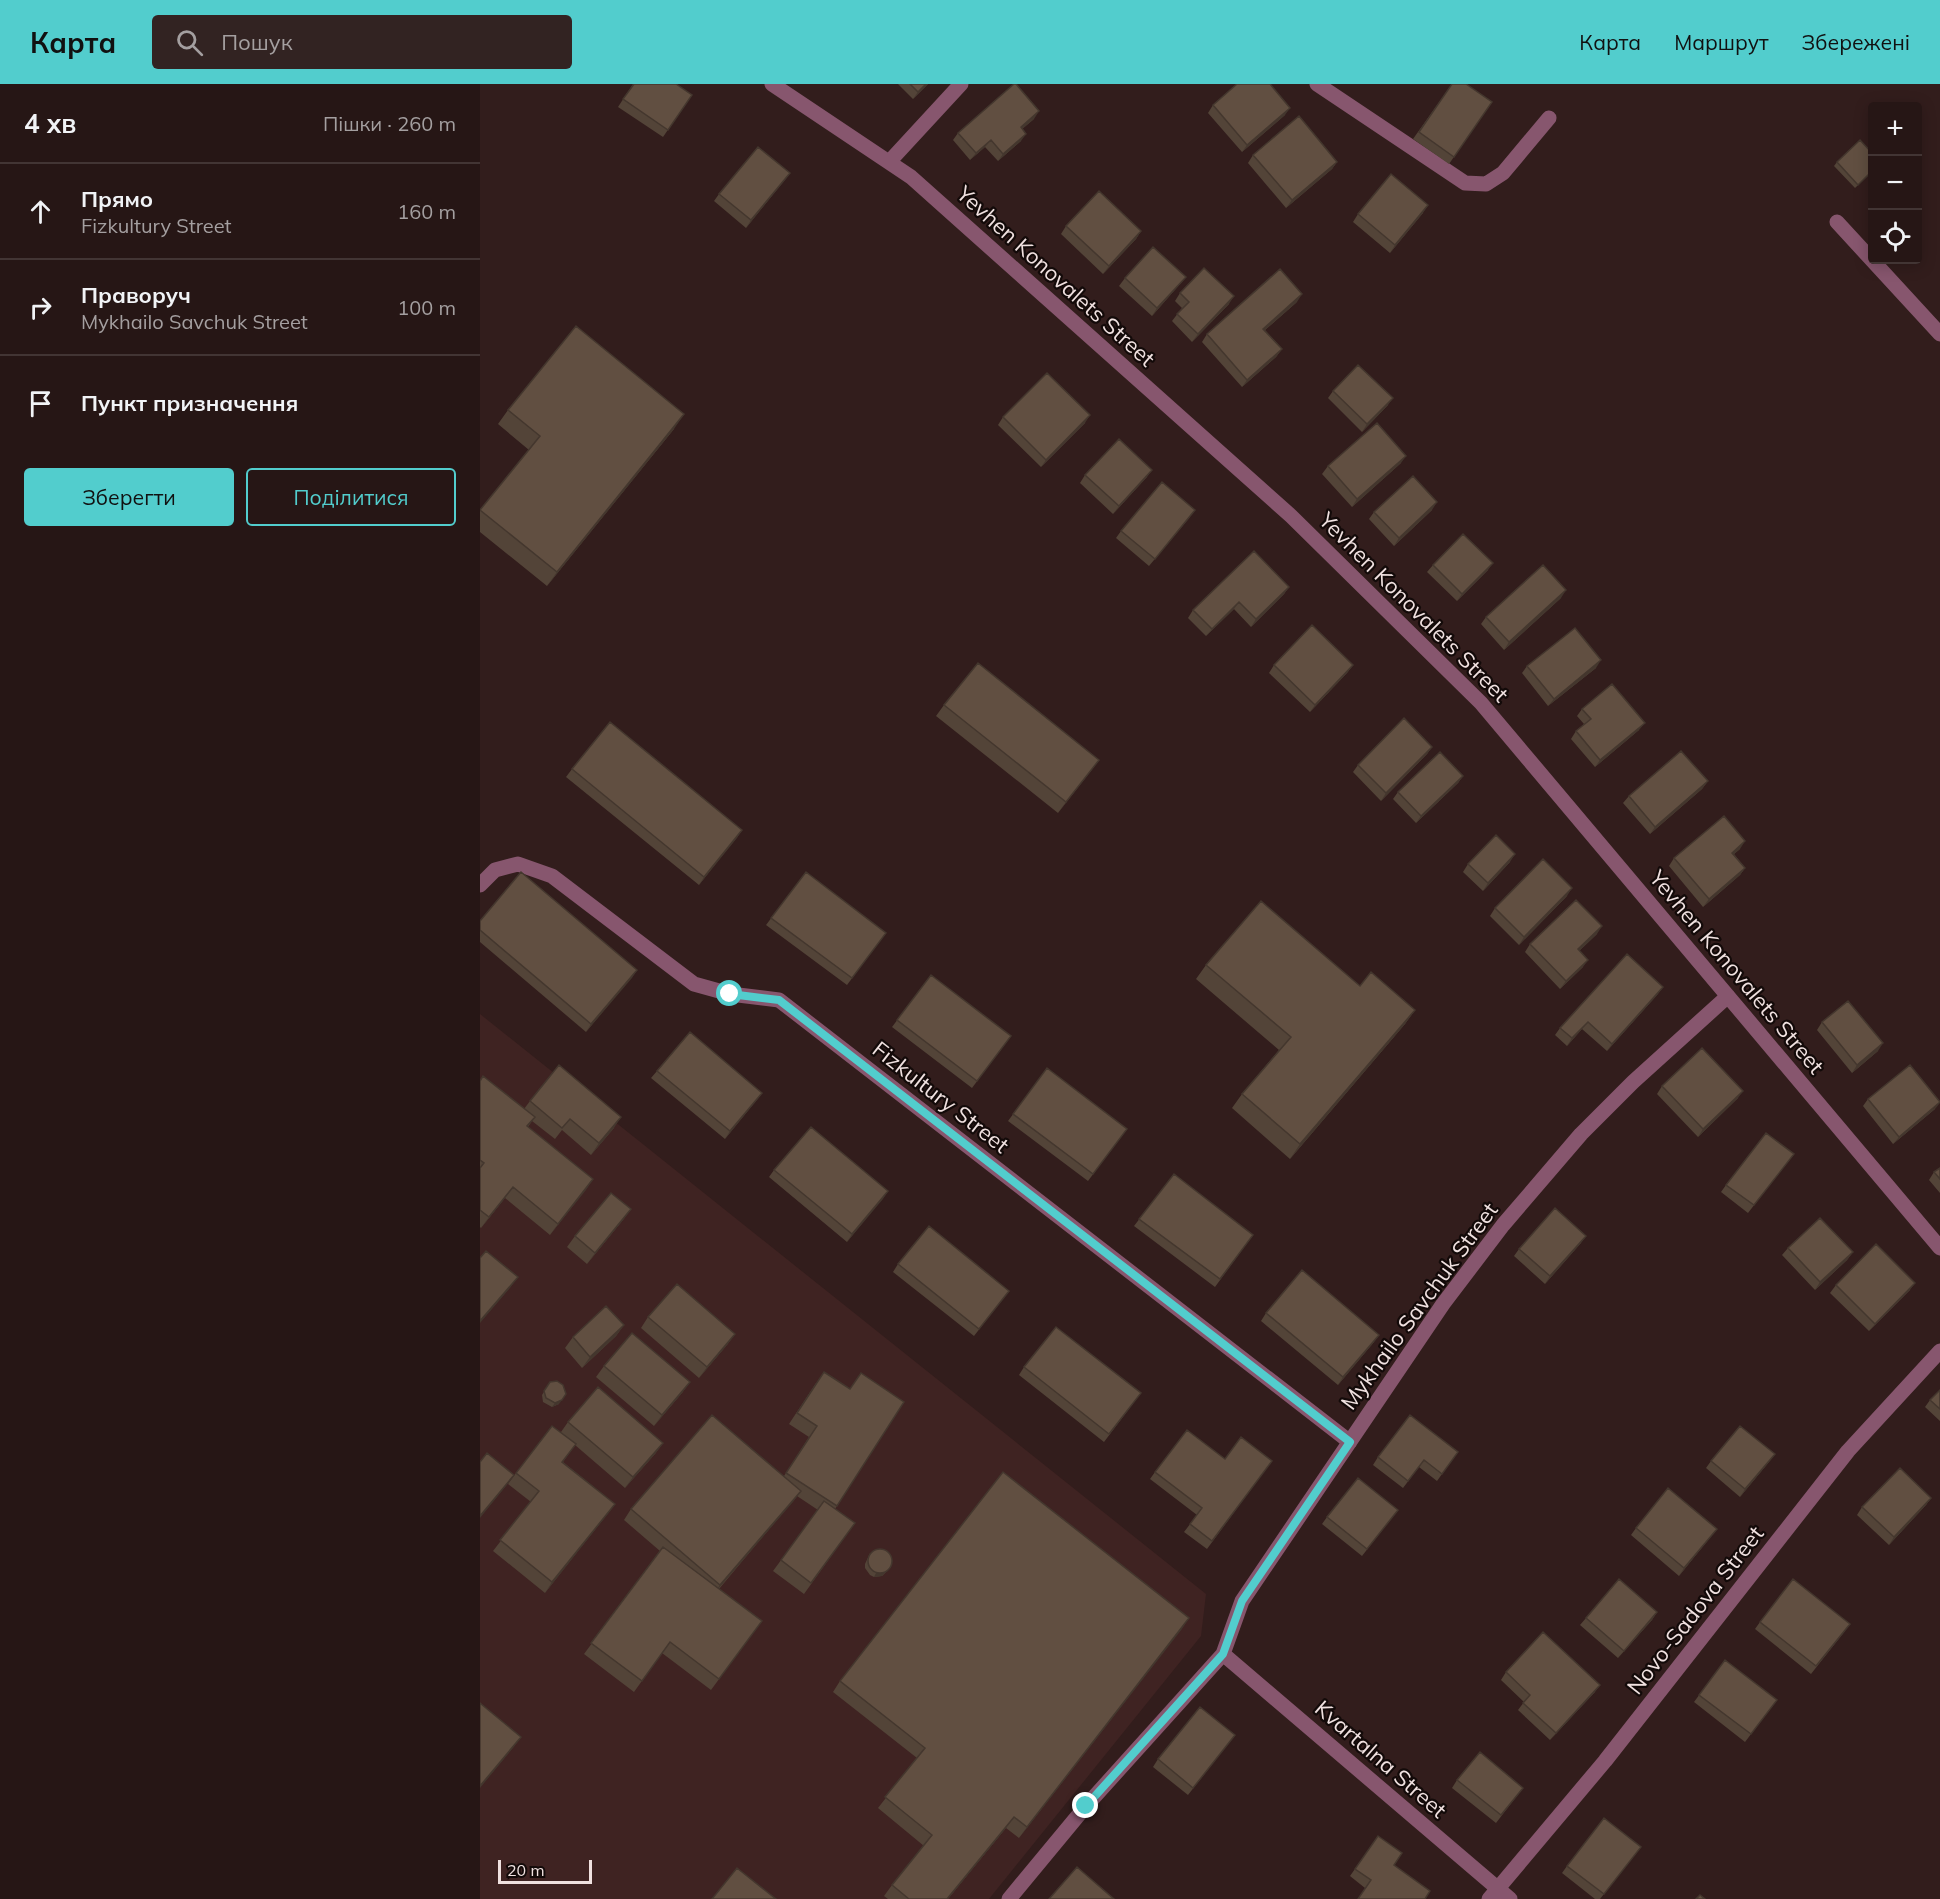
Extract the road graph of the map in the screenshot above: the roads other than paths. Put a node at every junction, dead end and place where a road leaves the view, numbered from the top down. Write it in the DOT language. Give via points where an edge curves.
graph roads {
  1 [pos="772,84"];
  2 [pos="961,84"];
  3 [pos="1317,84"];
  4 [pos="1548,118"];
  5 [pos="889,162"];
  6 [pos="1838,222"];
  7 [pos="1940,334"];
  8 [pos="480,885"];
  9 [pos="1728,996"];
  10 [pos="1940,1248"];
  11 [pos="1940,1351"];
  12 [pos="1350,1442"];
  13 [pos="1223,1654"];
  14 [pos="1493,1894"];
  15 [pos="1009,1899"];
  16 [pos="1510,1899"];
  1 -- 5 [label="street, Yevhen Konovalets Street"];
  2 -- 5 [label="street"];
  3 -- 4 [label="street" via="1466,183 1485,184 1503,173"];
  5 -- 9 [label="street, Yevhen Konovalets Street" via="911,177 1291,516 1481,703"];
  6 -- 7 [label="street"];
  8 -- 12 [label="street, Fizkultury Street" via="495,870 518,864 552,876 694,984 730,994 779,1000"];
  9 -- 10 [label="street, Yevhen Konovalets Street"];
  9 -- 12 [label="street, Mykhailo Savchuk Street" via="1581,1134 1503,1225 1443,1304"];
  11 -- 14 [label="street, Novo-Sadova Street" via="1848,1451 1605,1761"];
  12 -- 13 [label="street, Mykhailo Savchuk Street" via="1242,1601"];
  13 -- 14 [label="street, Kvartalna Street"];
  13 -- 15 [label="street, Mykhailo Savchuk Street" via="1086,1806"];
  14 -- 16 [label="street, Kvartalna Street"];
}
